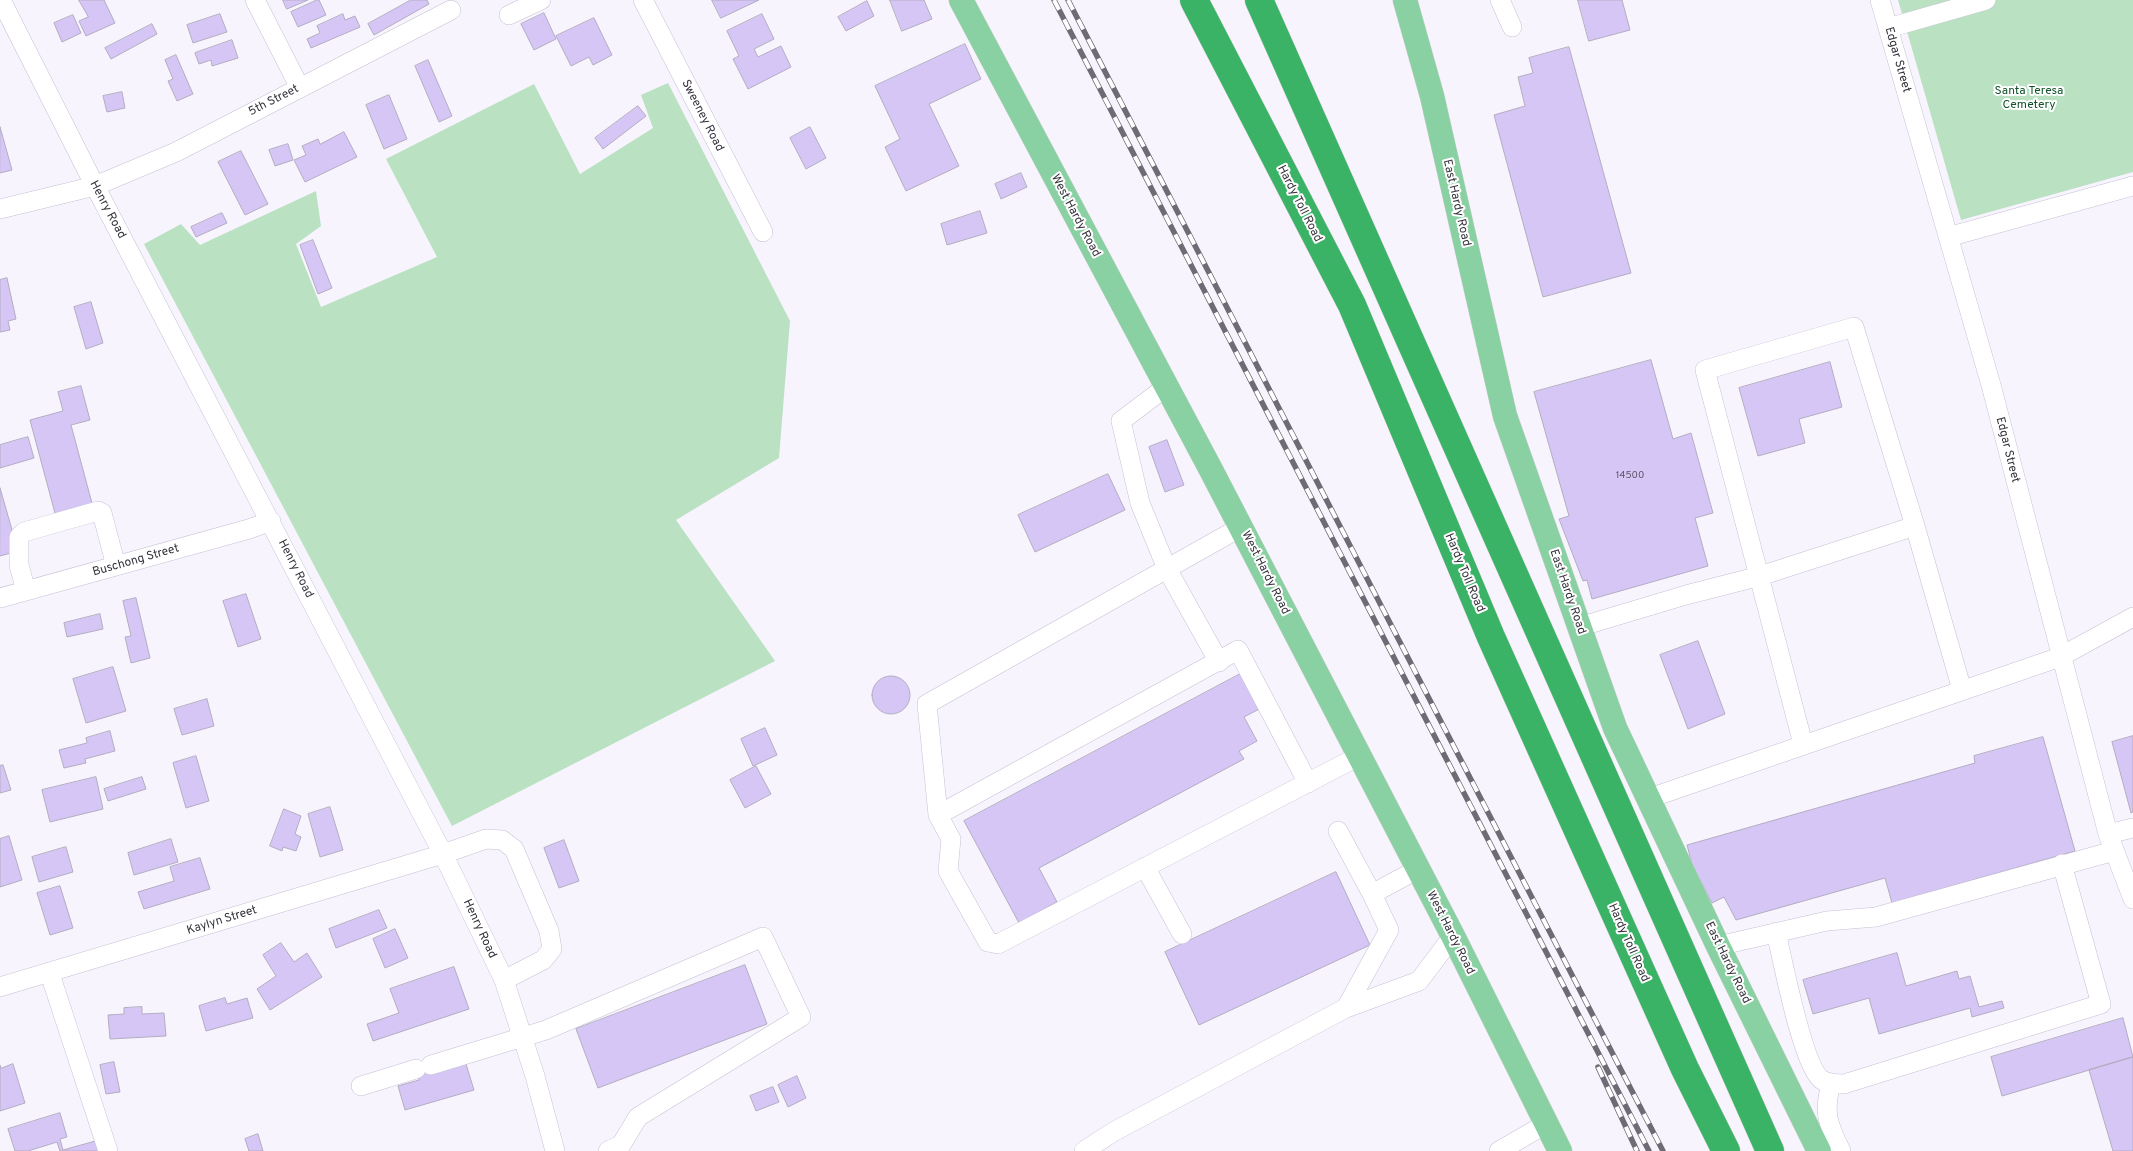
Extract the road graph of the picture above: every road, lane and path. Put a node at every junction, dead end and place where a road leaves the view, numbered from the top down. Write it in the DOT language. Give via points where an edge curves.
graph roads {
  1 [pos="1,0"];
  2 [pos="254,0"];
  3 [pos="541,0"];
  4 [pos="643,0"];
  5 [pos="961,0"];
  6 [pos="1194,0"];
  7 [pos="1260,0"];
  8 [pos="1404,0"];
  9 [pos="1500,0"];
  10 [pos="1880,0"];
  11 [pos="1986,0"];
  12 [pos="451,10"];
  13 [pos="509,15"];
  14 [pos="1512,27"];
  15 [pos="1888,28"];
  16 [pos="300,88"];
  17 [pos="94,186"];
  18 [pos="2133,186"];
  19 [pos="0,209"];
  20 [pos="763,232"];
  21 [pos="1948,237"];
  22 [pos="1166,387"];
  23 [pos="271,521"];
  24 [pos="1915,526"];
  25 [pos="1241,527"];
  26 [pos="116,566"];
  27 [pos="1166,569"];
  28 [pos="1760,576"];
  29 [pos="26,591"];
  30 [pos="0,598"];
  31 [pos="2133,617"];
  32 [pos="1579,627"];
  33 [pos="2060,657"];
  34 [pos="1219,662"];
  35 [pos="1962,690"];
  36 [pos="1803,744"];
  37 [pos="1359,756"];
  38 [pos="1308,783"];
  39 [pos="1647,799"];
  40 [pos="938,815"];
  41 [pos="2133,828"];
  42 [pos="1338,831"];
  43 [pos="2111,842"];
  44 [pos="443,854"];
  45 [pos="2062,864"];
  46 [pos="1146,867"];
  47 [pos="1418,869"];
  48 [pos="1372,894"];
  49 [pos="2133,899"];
  50 [pos="1776,932"];
  51 [pos="1182,934"];
  52 [pos="1453,936"];
  53 [pos="1718,946"];
  54 [pos="50,974"];
  55 [pos="504,980"];
  56 [pos="0,987"];
  57 [pos="1346,1008"];
  58 [pos="523,1037"];
  59 [pos="1831,1084"];
  60 [pos="361,1086"];
  61 [pos="1546,1124"];
  62 [pos="108,1151"];
  63 [pos="555,1151"];
  64 [pos="608,1151"];
  65 [pos="1084,1151"];
  66 [pos="1499,1151"];
  67 [pos="1560,1151"];
  68 [pos="1726,1151"];
  69 [pos="1770,1151"];
  70 [pos="1819,1151"];
  71 [pos="1841,1151"];
  1 -- 17 [label="street, Henry Road"];
  2 -- 16 [label="street"];
  3 -- 13 [label="street"];
  4 -- 20 [label="street, Sweeney Road"];
  5 -- 22 [label="main road, West Hardy Road"];
  6 -- 68 [label="highway, Hardy Toll Road" via="1352,305 1491,637 1680,1060"];
  7 -- 69 [label="highway"];
  8 -- 32 [label="main road, East Hardy Road" via="1432,96 1505,416"];
  9 -- 14 [label="street"];
  10 -- 15 [label="street, Edgar Street"];
  11 -- 15 [label="street"];
  12 -- 16 [label="street, 5th Street"];
  15 -- 21 [label="street, Edgar Street"];
  16 -- 17 [label="street, 5th Street" via="176,152"];
  17 -- 19 [label="street, 5th Street"];
  17 -- 23 [label="street, Henry Road"];
  18 -- 21 [label="street"];
  21 -- 33 [label="street, Edgar Street" via="1991,385"];
  22 -- 25 [label="main road, West Hardy Road"];
  22 -- 27 [label="street" via="1121,421 1140,503"];
  23 -- 26 [label="street, Buschong Street"];
  23 -- 44 [label="street, Henry Road"];
  24 -- 28 [label="street"];
  24 -- 28 [label="street" via="1854,326 1705,370"];
  24 -- 35 [label="street"];
  25 -- 27 [label="street"];
  25 -- 37 [label="main road, West Hardy Road"];
  26 -- 29 [label="street, Buschong Street"];
  26 -- 29 [label="street" via="102,513 98,511 24,532 19,537 19,565"];
  27 -- 34 [label="street"];
  27 -- 40 [label="street" via="927,704"];
  28 -- 32 [label="street"];
  28 -- 36 [label="street"];
  29 -- 30 [label="street, Buschong Street"];
  31 -- 33 [label="street"];
  32 -- 39 [label="main road, East Hardy Road" via="1614,728"];
  33 -- 35 [label="street"];
  33 -- 43 [label="street, Edgar Street"];
  34 -- 38 [label="street" via="1238,650"];
  34 -- 40 [label="street"];
  35 -- 36 [label="street"];
  36 -- 39 [label="street"];
  37 -- 38 [label="street"];
  37 -- 47 [label="main road, West Hardy Road"];
  38 -- 46 [label="street"];
  39 -- 53 [label="main road, East Hardy Road"];
  40 -- 46 [label="street" via="951,839 948,871 988,942 998,944"];
  41 -- 43 [label="street"];
  42 -- 48 [label="street"];
  43 -- 45 [label="street"];
  43 -- 49 [label="street, Edgar Street"];
  44 -- 54 [label="street, Kaylyn Street"];
  44 -- 55 [label="street, Henry Road"];
  44 -- 55 [label="street, Kaylyn Street" via="486,839 502,840 514,849 550,931 552,949 543,960"];
  45 -- 50 [label="street" via="1876,917 1828,921"];
  45 -- 59 [label="street" via="2101,1004 1844,1084"];
  46 -- 51 [label="street"];
  47 -- 48 [label="street"];
  47 -- 52 [label="main road, West Hardy Road"];
  48 -- 57 [label="street" via="1389,930"];
  50 -- 53 [label="street"];
  50 -- 59 [label="street" via="1802,1038 1813,1068 1820,1079"];
  52 -- 57 [label="street" via="1418,981"];
  52 -- 61 [label="main road, West Hardy Road"];
  53 -- 70 [label="main road, East Hardy Road"];
  54 -- 56 [label="street, Kaylyn Street"];
  54 -- 62 [label="street"];
  55 -- 58 [label="street, Henry Road"];
  57 -- 65 [label="street" via="1113,1132"];
  58 -- 60 [label="street"];
  58 -- 63 [label="street, Henry Road"];
  58 -- 64 [label="street" via="763,937 801,1018 638,1116 622,1145"];
  59 -- 71 [label="street" via="1826,1103 1827,1117"];
  61 -- 66 [label="street"];
  61 -- 67 [label="main road, West Hardy Road"];
}
